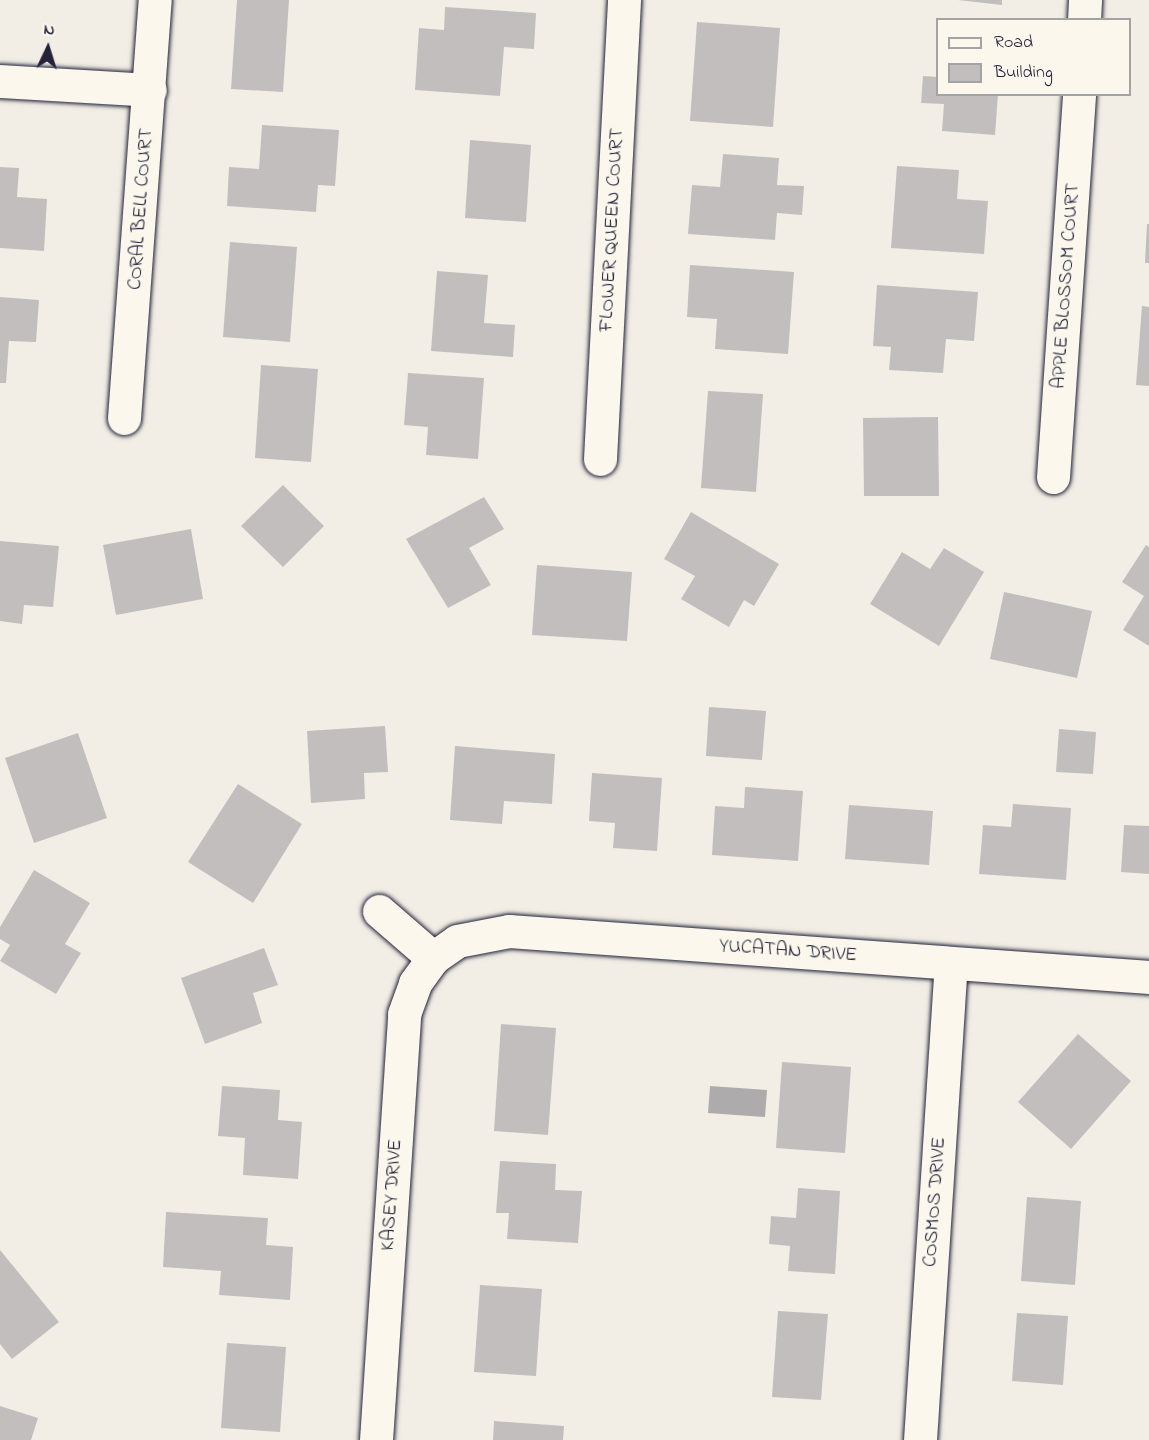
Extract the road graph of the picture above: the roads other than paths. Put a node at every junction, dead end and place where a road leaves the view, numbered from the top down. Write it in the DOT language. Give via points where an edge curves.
graph roads {
  1 [pos="155,0"];
  2 [pos="624,0"];
  3 [pos="1085,0"];
  4 [pos="1084,18"];
  5 [pos="0,81"];
  6 [pos="150,90"];
  7 [pos="1079,96"];
  8 [pos="124,418"];
  9 [pos="600,459"];
  10 [pos="1053,477"];
  11 [pos="379,911"];
  12 [pos="434,958"];
  13 [pos="951,964"];
  14 [pos="1149,977"];
  15 [pos="376,1440"];
  16 [pos="920,1440"];
  1 -- 6 [label="street, CORAL BELL COURT"];
  2 -- 9 [label="street, FLOWER QUEEN COURT"];
  3 -- 4 [label="street"];
  5 -- 6 [label="street"];
  6 -- 8 [label="street, CORAL BELL COURT"];
  7 -- 10 [label="street, APPLE BLOSSOM COURT"];
  11 -- 12 [label="street"];
  12 -- 13 [label="street, YUCATAN DRIVE" via="457,941 509,930"];
  12 -- 15 [label="street, KASEY DRIVE" via="415,983 404,1014"];
  13 -- 14 [label="street, YUCATAN DRIVE"];
  13 -- 16 [label="street, COSMOS DRIVE"];
}
